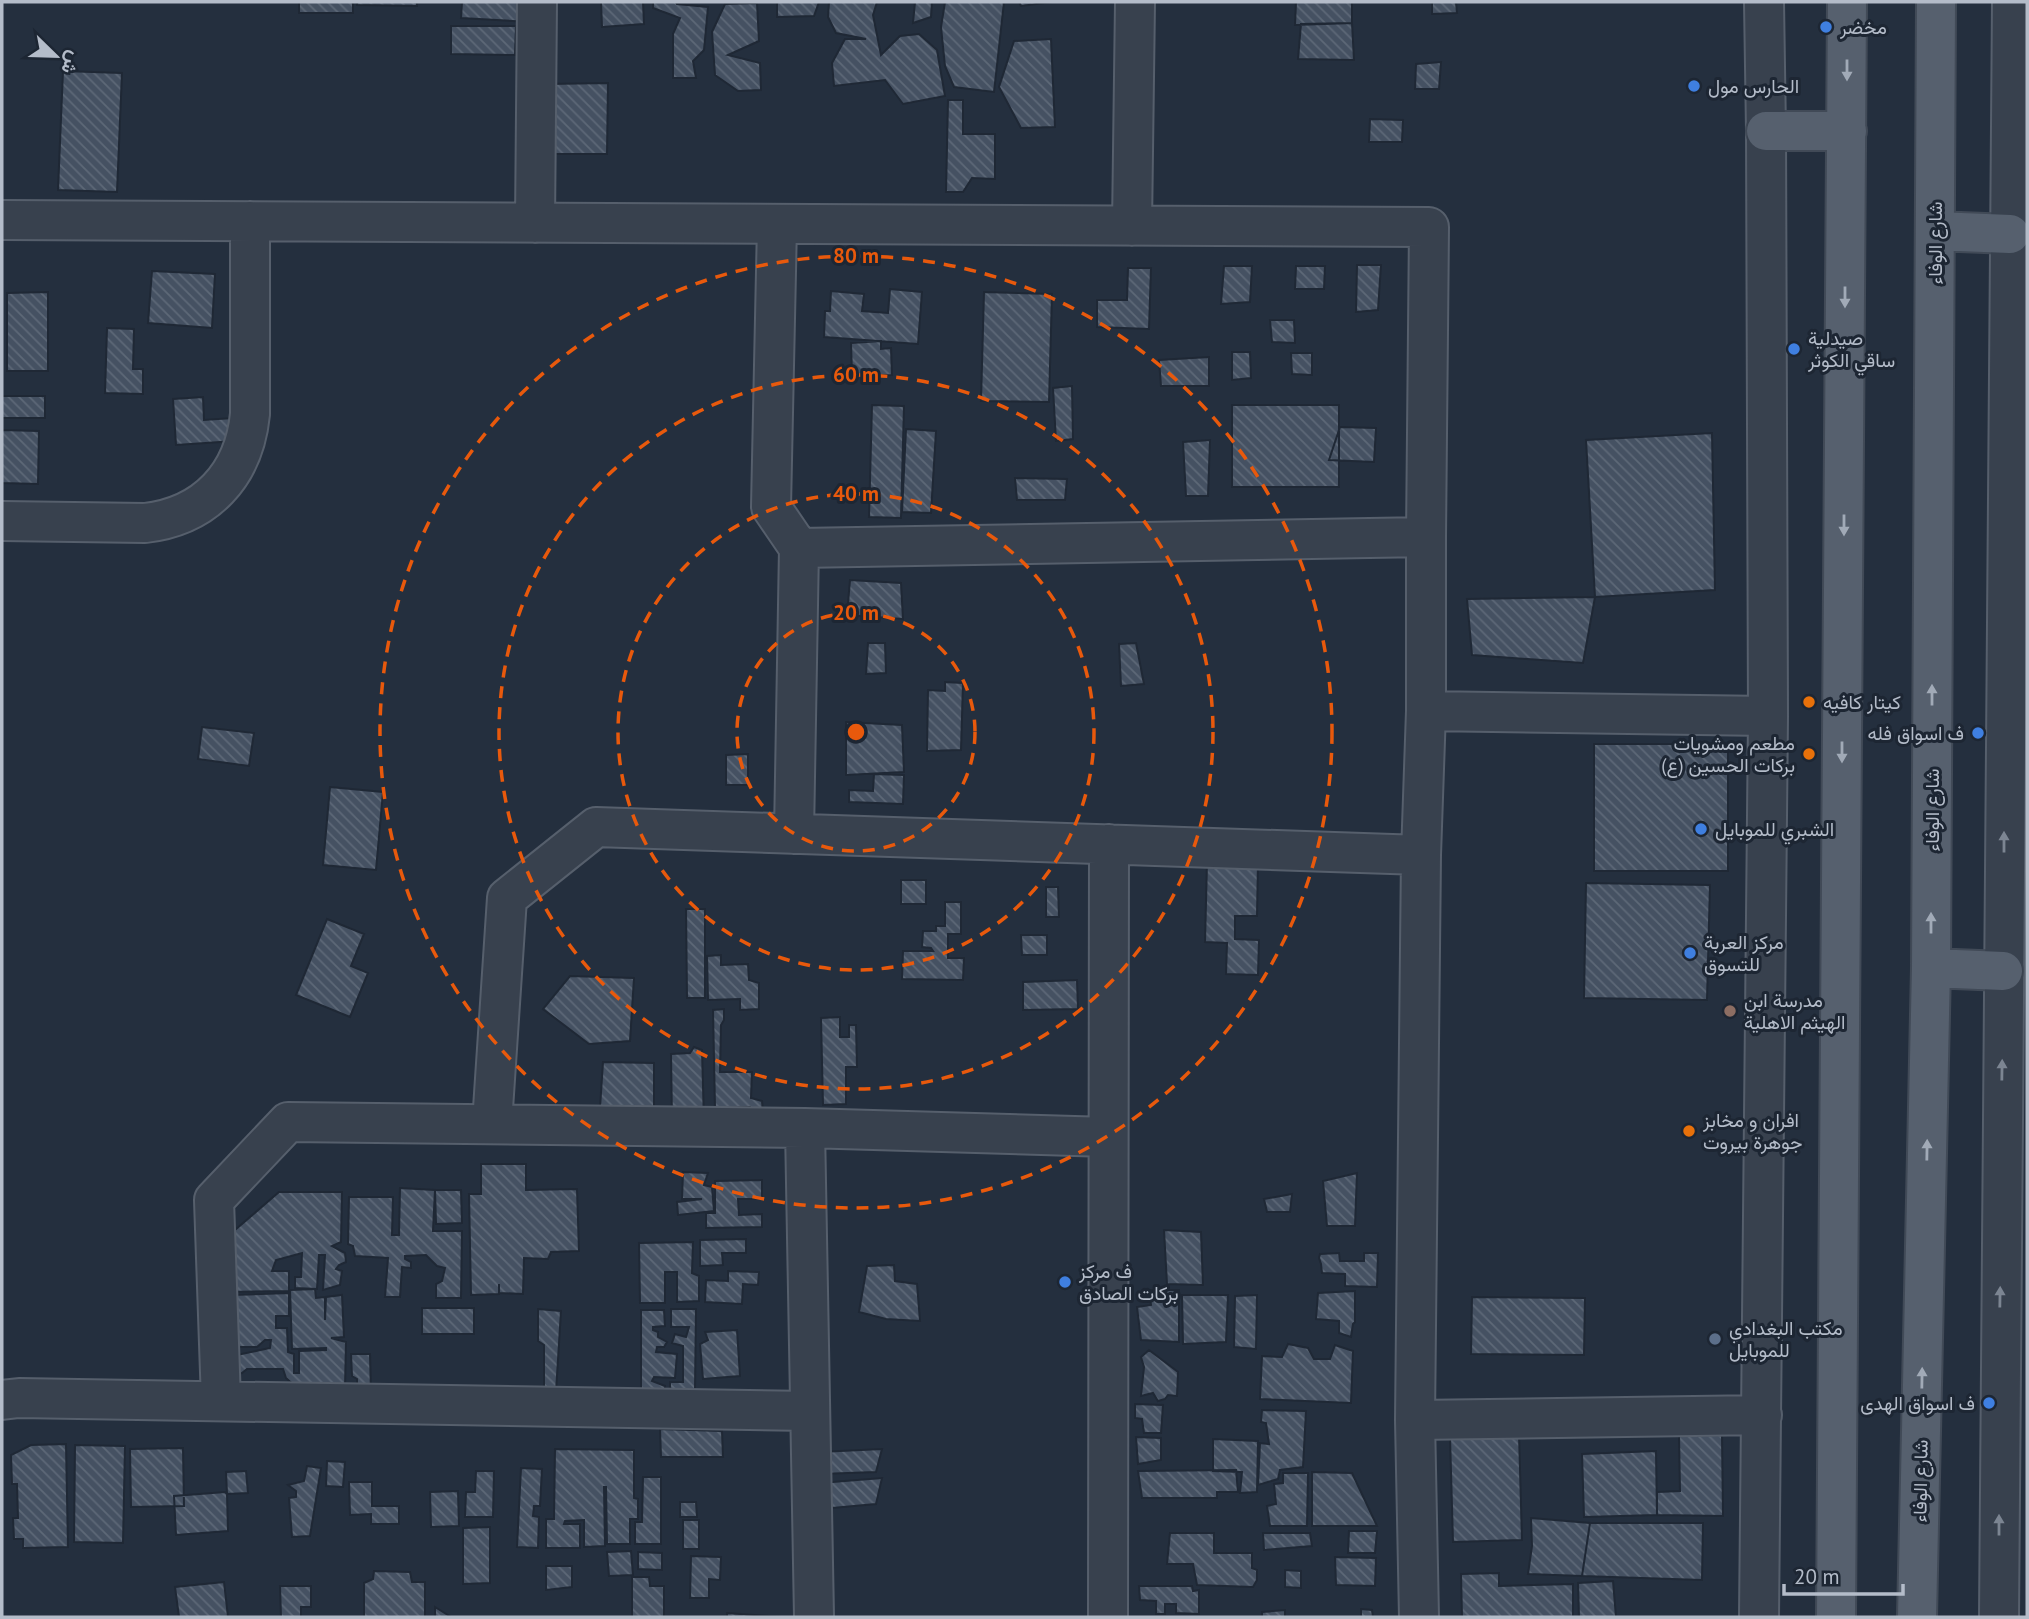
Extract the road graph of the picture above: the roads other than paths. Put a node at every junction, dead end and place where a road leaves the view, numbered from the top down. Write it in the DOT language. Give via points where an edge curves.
graph roads {
  1 [pos="537,2"];
  2 [pos="1135,2"];
  3 [pos="1763,2"];
  4 [pos="1847,2"];
  5 [pos="1936,2"];
  6 [pos="2012,2"];
  7 [pos="1766,131"];
  8 [pos="1846,131"];
  9 [pos="2,220"];
  10 [pos="250,221"];
  11 [pos="535,223"];
  12 [pos="777,224"];
  13 [pos="1132,226"];
  14 [pos="1935,231"];
  15 [pos="2010,234"];
  16 [pos="2017,452"];
  17 [pos="2,521"];
  18 [pos="1426,537"];
  19 [pos="799,548"];
  20 [pos="1426,711"];
  21 [pos="1768,716"];
  22 [pos="2016,777"];
  23 [pos="794,834"];
  24 [pos="1109,844"];
  25 [pos="1421,855"];
  26 [pos="1931,968"];
  27 [pos="2003,971"];
  28 [pos="492,1124"];
  29 [pos="805,1128"];
  30 [pos="1108,1137"];
  31 [pos="2014,1341"];
  32 [pos="2,1400"];
  33 [pos="221,1401"];
  34 [pos="810,1411"];
  35 [pos="1762,1415"];
  36 [pos="1415,1420"];
  37 [pos="814,1617"];
  38 [pos="1108,1617"];
  39 [pos="1419,1617"];
  40 [pos="1759,1617"];
  41 [pos="1836,1617"];
  42 [pos="1917,1617"];
  43 [pos="1999,1617"];
  1 -- 11 [label="street"];
  2 -- 13 [label="street"];
  3 -- 7 [label="street"];
  4 -- 8 [label="main road, one-way"];
  5 -- 14 [label="main road, شارع الوفاء"];
  6 -- 15 [label="street"];
  7 -- 8 [label="main road"];
  7 -- 21 [label="street"];
  8 -- 41 [label="main road, one-way"];
  9 -- 10 [label="street"];
  10 -- 11 [label="street"];
  10 -- 17 [label="street" via="249,431 227,480 195,506 162,521"];
  11 -- 12 [label="street"];
  12 -- 13 [label="street"];
  12 -- 19 [label="street" via="771,507"];
  13 -- 18 [label="street" via="1429,227"];
  14 -- 15 [label="main road"];
  26 -- 14 [label="main road, شارع الوفاء, one-way"];
  15 -- 16 [label="street"];
  16 -- 22 [label="street"];
  18 -- 19 [label="street"];
  18 -- 20 [label="street"];
  19 -- 23 [label="street"];
  20 -- 21 [label="street"];
  20 -- 25 [label="street"];
  21 -- 35 [label="street"];
  27 -- 22 [label="street, one-way"];
  23 -- 24 [label="street"];
  23 -- 28 [label="street" via="596,827 508,898"];
  24 -- 25 [label="street"];
  24 -- 30 [label="street"];
  25 -- 36 [label="street"];
  26 -- 27 [label="main road"];
  42 -- 26 [label="main road, شارع الوفاء, one-way"];
  31 -- 27 [label="street, one-way"];
  28 -- 29 [label="street"];
  28 -- 33 [label="street" via="288,1122 214,1200"];
  29 -- 30 [label="street"];
  29 -- 34 [label="street"];
  30 -- 38 [label="street"];
  43 -- 31 [label="street, one-way"];
  32 -- 33 [label="street"];
  33 -- 34 [label="street"];
  34 -- 37 [label="street"];
  35 -- 36 [label="street"];
  35 -- 40 [label="street"];
  36 -- 39 [label="street"];
}
